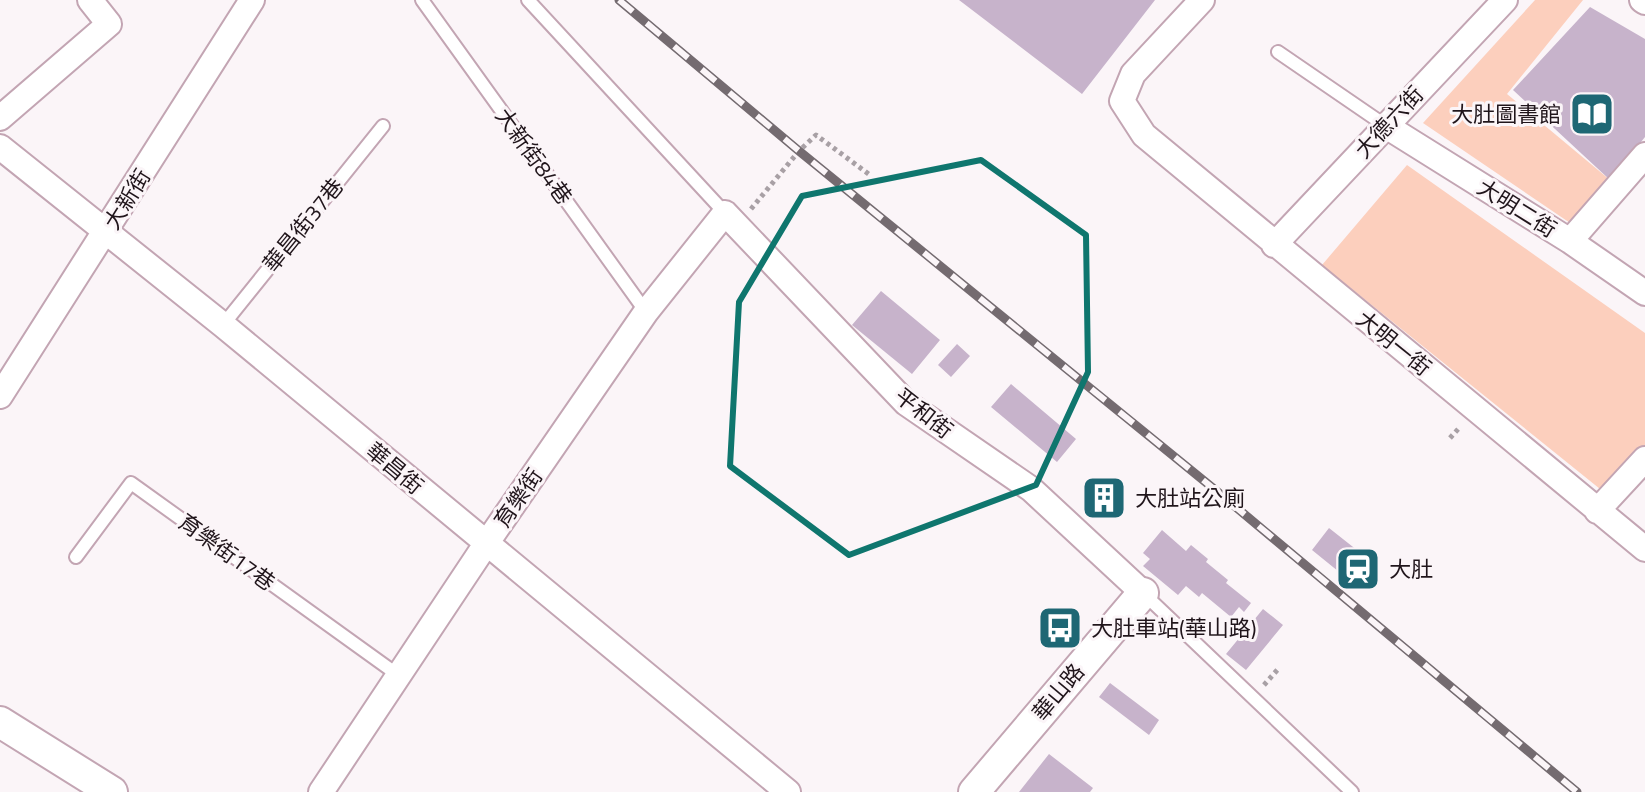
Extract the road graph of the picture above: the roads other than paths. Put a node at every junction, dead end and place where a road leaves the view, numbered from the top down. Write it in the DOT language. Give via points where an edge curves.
graph roads {
  1 [pos="90,0"];
  2 [pos="252,0"];
  3 [pos="422,0"];
  4 [pos="528,0"];
  5 [pos="1202,0"];
  6 [pos="1505,0"];
  7 [pos="1278,52"];
  8 [pos="0,118"];
  9 [pos="383,126"];
  10 [pos="1386,126"];
  11 [pos="0,147"];
  12 [pos="1645,155"];
  13 [pos="731,219"];
  14 [pos="107,230"];
  15 [pos="1570,241"];
  16 [pos="1274,245"];
  17 [pos="1645,293"];
  18 [pos="646,312"];
  19 [pos="223,325"];
  20 [pos="0,396"];
  21 [pos="1645,459"];
  22 [pos="1597,511"];
  23 [pos="486,544"];
  24 [pos="1645,549"];
  25 [pos="76,557"];
  26 [pos="1143,593"];
  27 [pos="398,675"];
  28 [pos="0,722"];
  29 [pos="112,792"];
  30 [pos="321,792"];
  31 [pos="788,792"];
  32 [pos="974,792"];
  33 [pos="1352,792"];
  1 -- 8 [label="street" via="109,24"];
  2 -- 14 [label="street, 大新街"];
  3 -- 18 [label="lane, 大新街84巷"];
  4 -- 13 [label="lane, 平和街"];
  5 -- 16 [label="street, 大明一街" via="1133,74 1122,101 1144,135"];
  6 -- 10 [label="street, 大德六街"];
  7 -- 10 [label="lane"];
  9 -- 19 [label="lane, 華昌街37巷"];
  10 -- 15 [label="street, 大明二街"];
  10 -- 16 [label="street, 大德六街"];
  11 -- 14 [label="street, 華昌街"];
  12 -- 15 [label="street"];
  13 -- 18 [label="street, 育樂街"];
  13 -- 26 [label="street, 平和街" via="906,403 1031,489"];
  14 -- 19 [label="street, 華昌街"];
  14 -- 20 [label="street, 大新街"];
  15 -- 17 [label="street, 大明二街"];
  16 -- 22 [label="street, 大明一街"];
  18 -- 23 [label="street, 育樂街"];
  19 -- 23 [label="street, 華昌街"];
  21 -- 22 [label="street"];
  22 -- 24 [label="street, 大明一街"];
  23 -- 27 [label="street, 育樂街"];
  23 -- 31 [label="street, 華昌街"];
  25 -- 27 [label="lane, 育樂街17巷" via="131,483"];
  26 -- 32 [label="street, 華山路"];
  26 -- 33 [label="lane, 平和街"];
  27 -- 30 [label="street, 育樂街"];
  28 -- 29 [label="street"];
}
